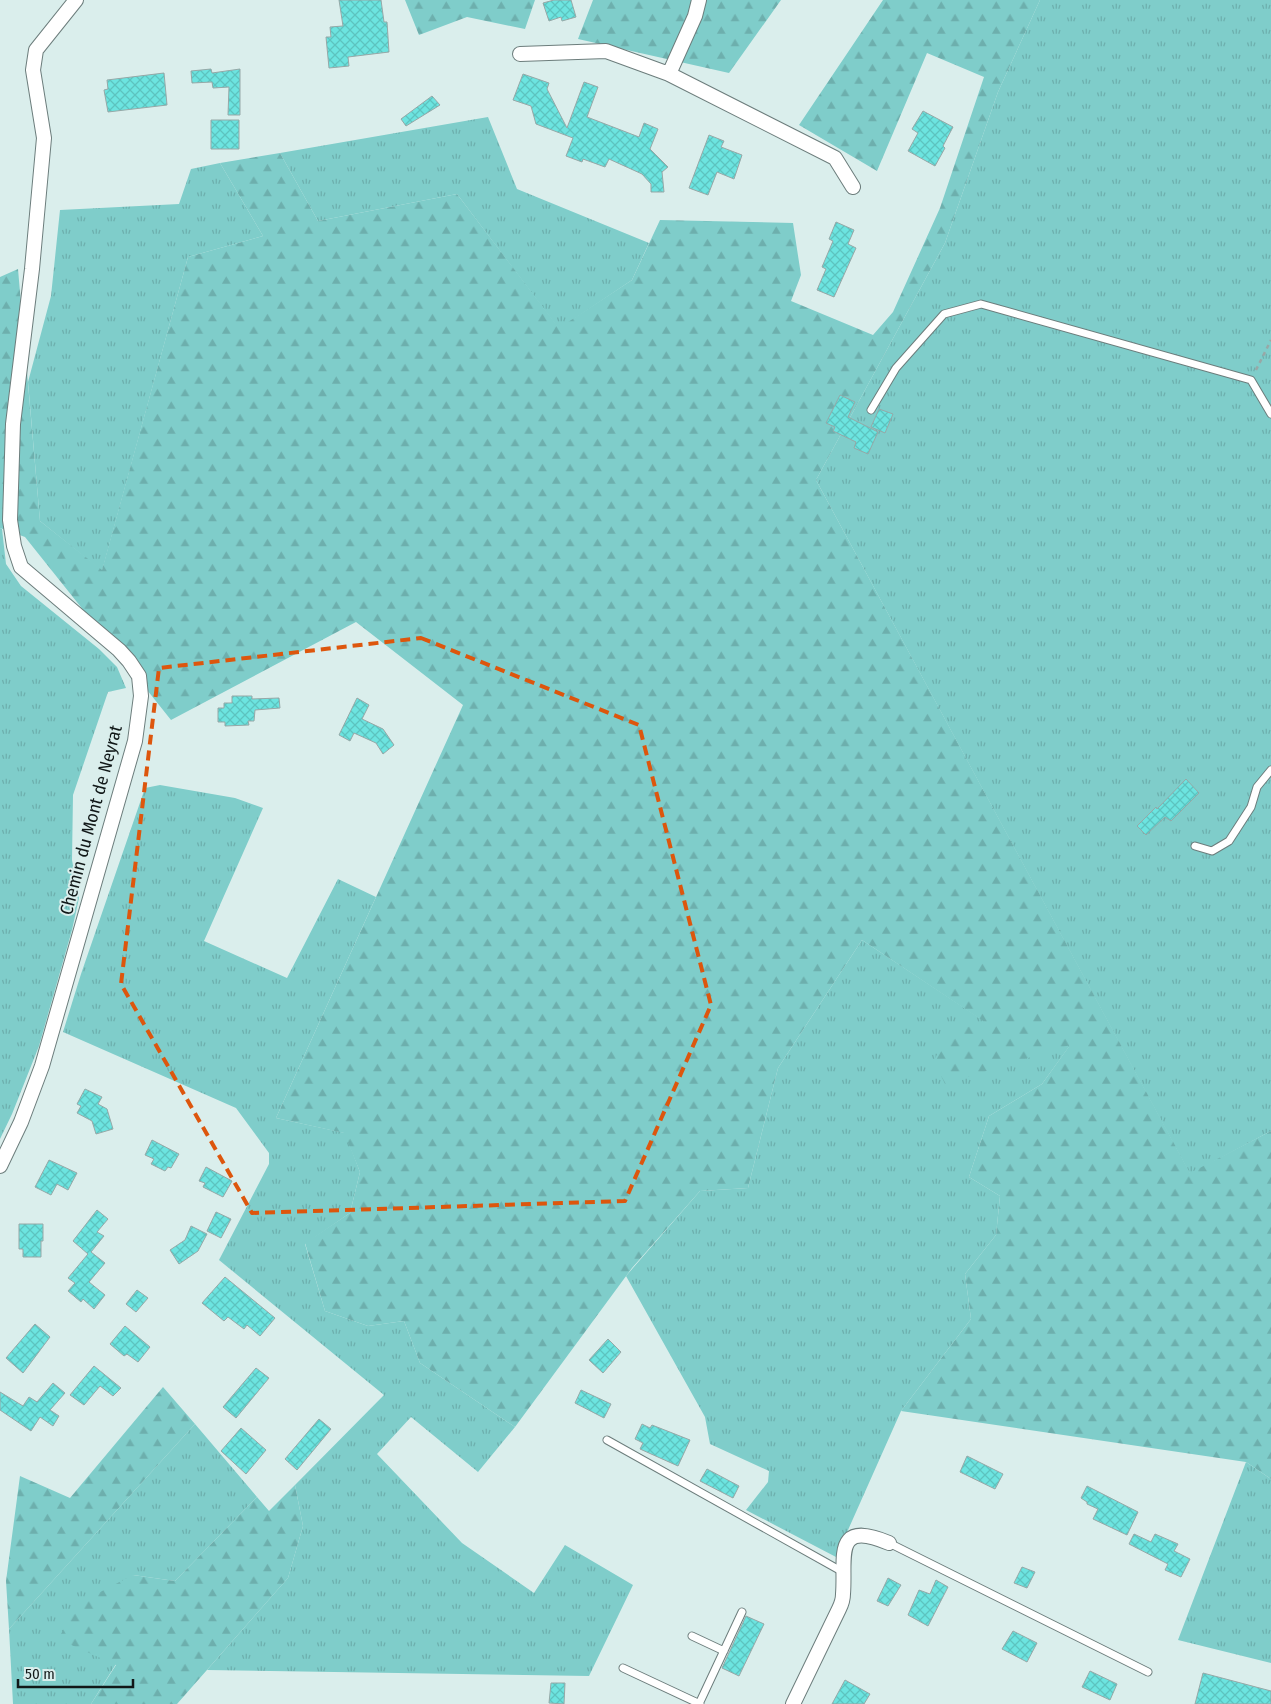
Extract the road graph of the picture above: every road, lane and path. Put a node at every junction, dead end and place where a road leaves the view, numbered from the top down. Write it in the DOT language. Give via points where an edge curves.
graph roads {
  1 [pos="76,0"];
  2 [pos="699,0"];
  3 [pos="520,54"];
  4 [pos="669,74"];
  5 [pos="854,188"];
  6 [pos="1271,340"];
  7 [pos="1251,380"];
  8 [pos="870,410"];
  9 [pos="1271,414"];
  10 [pos="1271,770"];
  11 [pos="1194,846"];
  12 [pos="0,1166"];
  13 [pos="607,1440"];
  14 [pos="889,1543"];
  15 [pos="843,1572"];
  16 [pos="742,1612"];
  17 [pos="692,1636"];
  18 [pos="724,1651"];
  19 [pos="623,1668"];
  20 [pos="1148,1672"];
  21 [pos="699,1704"];
  22 [pos="793,1704"];
  1 -- 12 [label="street, Chemin du Mont de Neyrat" via="36,50 33,70 44,138 13,424 10,520 22,568 129,661 138,676 140,696 134,741 62,1001 22,1122"];
  2 -- 4 [label="street"];
  3 -- 4 [label="street" via="606,52"];
  4 -- 5 [label="street" via="835,158"];
  6 -- 7 [label="path"];
  7 -- 8 [label="lane" via="981,304 944,314 896,368"];
  7 -- 9 [label="lane"];
  10 -- 11 [label="lane" via="1257,787 1251,807 1229,841 1212,851"];
  13 -- 15 [label="lane"];
  14 -- 15 [label="street" via="873,1536 857,1536 844,1549"];
  14 -- 20 [label="lane"];
  15 -- 22 [label="street" via="844,1596 839,1610"];
  16 -- 18 [label="lane"];
  17 -- 18 [label="lane"];
  18 -- 21 [label="lane"];
  19 -- 21 [label="lane"];
}
